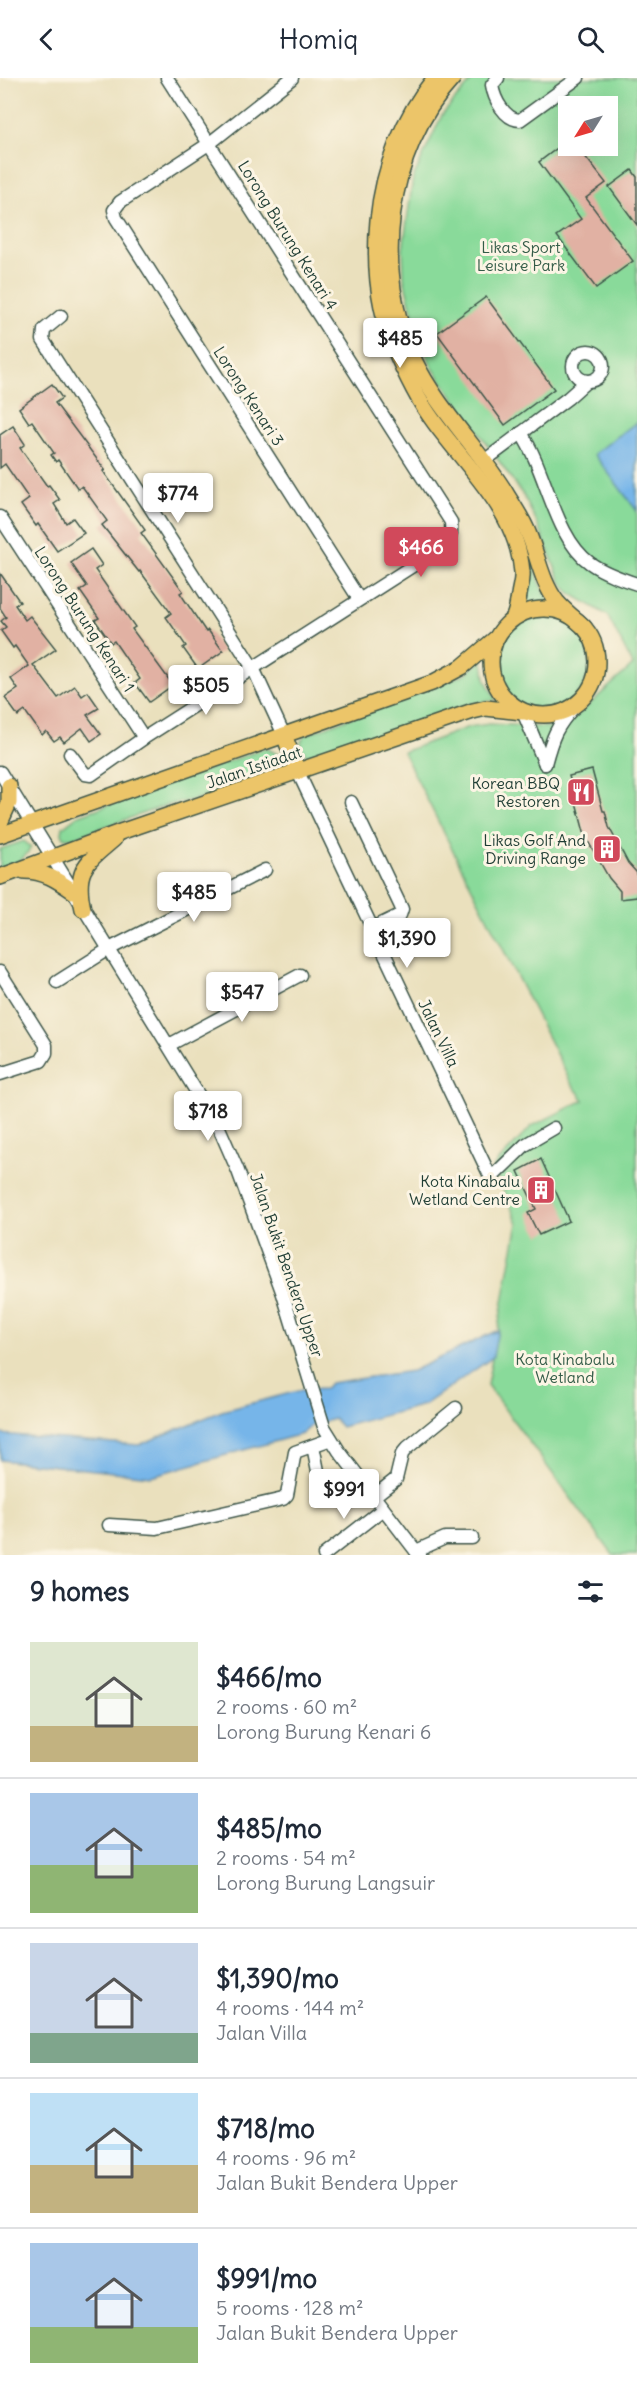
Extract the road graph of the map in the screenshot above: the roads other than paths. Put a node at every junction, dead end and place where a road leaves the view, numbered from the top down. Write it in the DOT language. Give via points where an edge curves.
graph roads {
  1 [pos="167,78"];
  2 [pos="292,78"];
  3 [pos="435,78"];
  4 [pos="453,78"];
  5 [pos="498,78"];
  6 [pos="578,78"];
  7 [pos="210,142"];
  8 [pos="61,316"];
  9 [pos="587,381"];
  10 [pos="521,433"];
  11 [pos="483,461"];
  12 [pos="0,517"];
  13 [pos="637,584"];
  14 [pos="359,599"];
  15 [pos="514,617"];
  16 [pos="584,627"];
  17 [pos="495,639"];
  18 [pos="253,668"];
  19 [pos="575,706"];
  20 [pos="523,712"];
  21 [pos="284,735"];
  22 [pos="144,738"];
  23 [pos="70,754"];
  24 [pos="298,771"];
  25 [pos="0,772"];
  26 [pos="9,786"];
  27 [pos="351,801"];
  28 [pos="0,823"];
  29 [pos="32,824"];
  30 [pos="123,831"];
  31 [pos="0,835"];
  32 [pos="52,858"];
  33 [pos="18,870"];
  34 [pos="265,870"];
  35 [pos="0,877"];
  36 [pos="73,891"];
  37 [pos="83,909"];
  38 [pos="371,929"];
  39 [pos="109,949"];
  40 [pos="0,972"];
  41 [pos="300,975"];
  42 [pos="57,982"];
  43 [pos="169,1045"];
  44 [pos="0,1074"];
  45 [pos="554,1128"];
  46 [pos="456,1408"];
  47 [pos="331,1438"];
  48 [pos="313,1446"];
  49 [pos="321,1486"];
  50 [pos="373,1497"];
  51 [pos="383,1509"];
  52 [pos="109,1525"];
  53 [pos="472,1538"];
  54 [pos="417,1553"];
  55 [pos="324,1555"];
  1 -- 7 [label="street, Lorong Burung Kenari 4"];
  2 -- 7 [label="street"];
  3 -- 15 [label="main road" via="407,122 380,194 376,281 398,358 415,393 490,495 516,542 522,574"];
  4 -- 11 [label="main road" via="432,103 402,169 395,198 390,257 397,309 414,361 450,419"];
  5 -- 6 [label="street" via="492,85 494,97 510,117 520,120"];
  7 -- 14 [label="street, Lorong Burung Kenari 4" via="452,522 451,539 442,547"];
  7 -- 14 [label="street, Lorong Kenari 3" via="120,202 114,210 116,218"];
  8 -- 18 [label="street" via="44,330 43,340"];
  9 -- 10 [label="street"];
  10 -- 11 [label="street"];
  10 -- 13 [label="street" via="533,450 560,523 573,543 589,563"];
  11 -- 16 [label="main road" via="529,533 550,590"];
  12 -- 22 [label="street, Lorong Burung Kenari 1"];
  14 -- 18 [label="street"];
  15 -- 16 [label="main road" via="532,609 551,609 569,615"];
  15 -- 17 [label="main road"];
  16 -- 19 [label="main road" via="594,642 596,678 588,694"];
  17 -- 20 [label="main road" via="490,656 497,690"];
  17 -- 21 [label="main road, Jalan Istiadat" via="469,663 432,683"];
  18 -- 21 [label="street"];
  18 -- 22 [label="street"];
  19 -- 20 [label="main road" via="559,714"];
  19 -- 20 [label="street" via="559,723 545,764"];
  20 -- 24 [label="main road, Jalan Istiadat" via="480,709"];
  21 -- 24 [label="main road"];
  21 -- 29 [label="main road, Jalan Istiadat"];
  22 -- 23 [label="street" via="92,775 85,774"];
  24 -- 30 [label="main road, Jalan Istiadat"];
  24 -- 38 [label="street, Jalan Villa"];
  25 -- 26 [label="street, Jalan Bukit Bendera Upper"];
  26 -- 28 [label="main road" via="9,803"];
  26 -- 29 [label="street, Jalan Bukit Bendera Upper"];
  27 -- 38 [label="street" via="402,909 400,915"];
  29 -- 31 [label="main road, Jalan Istiadat"];
  29 -- 32 [label="street, Jalan Bukit Bendera Upper"];
  30 -- 32 [label="main road, Jalan Istiadat"];
  30 -- 37 [label="main road" via="91,858 83,872 79,890"];
  32 -- 33 [label="main road, Jalan Istiadat"];
  32 -- 36 [label="street, Jalan Bukit Bendera Upper"];
  33 -- 35 [label="main road, Jalan Istiadat"];
  33 -- 36 [label="main road" via="56,878"];
  34 -- 39 [label="street"];
  36 -- 37 [label="street, Jalan Bukit Bendera Upper"];
  37 -- 39 [label="street, Jalan Bukit Bendera Upper"];
  38 -- 45 [label="street, Jalan Villa" via="490,1178 525,1145"];
  39 -- 42 [label="street"];
  39 -- 43 [label="street, Jalan Bukit Bendera Upper"];
  40 -- 44 [label="street" via="46,1045 42,1061"];
  41 -- 43 [label="street"];
  43 -- 47 [label="street, Jalan Bukit Bendera Upper" via="220,1130 238,1171"];
  46 -- 50 [label="street" via="407,1448 396,1479"];
  47 -- 48 [label="street"];
  47 -- 50 [label="street, Jalan Bukit Bendera Upper"];
  48 -- 49 [label="street"];
  48 -- 52 [label="street" via="294,1453 283,1499 156,1528"];
  50 -- 51 [label="street, Jalan Bukit Bendera Upper"];
  51 -- 54 [label="street, Jalan Bukit Bendera Upper"];
  51 -- 55 [label="street"];
  53 -- 54 [label="street" via="445,1538"];
}
